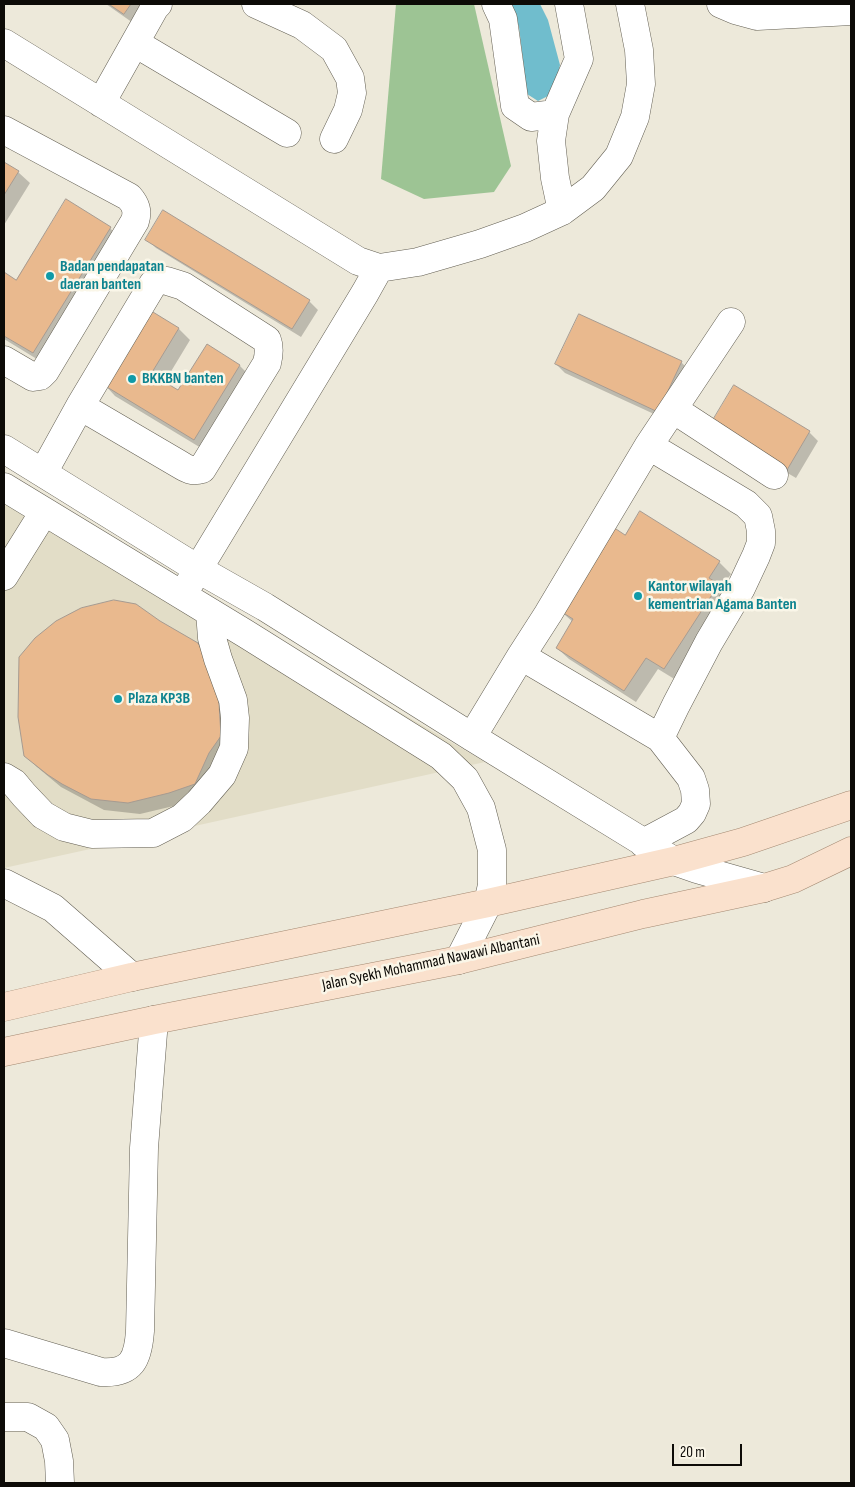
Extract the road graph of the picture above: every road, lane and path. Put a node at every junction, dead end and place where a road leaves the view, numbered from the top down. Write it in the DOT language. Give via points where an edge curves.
graph roads {
  1 [pos="158,4"];
  2 [pos="256,4"];
  3 [pos="496,4"];
  4 [pos="569,4"];
  5 [pos="630,4"];
  6 [pos="721,4"];
  7 [pos="851,11"];
  8 [pos="4,43"];
  9 [pos="134,43"];
  10 [pos="101,103"];
  11 [pos="555,114"];
  12 [pos="4,130"];
  13 [pos="287,133"];
  14 [pos="334,139"];
  15 [pos="562,211"];
  16 [pos="379,268"];
  17 [pos="731,322"];
  18 [pos="4,360"];
  19 [pos="80,406"];
  20 [pos="673,409"];
  21 [pos="649,445"];
  22 [pos="4,449"];
  23 [pos="43,473"];
  24 [pos="774,475"];
  25 [pos="4,487"];
  26 [pos="44,512"];
  27 [pos="198,569"];
  28 [pos="4,576"];
  29 [pos="181,596"];
  30 [pos="210,612"];
  31 [pos="521,656"];
  32 [pos="472,738"];
  33 [pos="660,738"];
  34 [pos="4,776"];
  35 [pos="851,805"];
  36 [pos="643,843"];
  37 [pos="851,851"];
  38 [pos="674,861"];
  39 [pos="4,882"];
  40 [pos="764,888"];
  41 [pos="488,903"];
  42 [pos="459,960"];
  43 [pos="132,977"];
  44 [pos="4,1007"];
  45 [pos="154,1020"];
  46 [pos="4,1052"];
  47 [pos="4,1343"];
  48 [pos="4,1417"];
  49 [pos="60,1483"];
  1 -- 9 [label="street"];
  2 -- 14 [label="street" via="302,25 334,49 350,78 352,93"];
  3 -- 11 [label="street" via="503,19 515,106 531,117"];
  4 -- 11 [label="street" via="579,59"];
  5 -- 15 [label="street" via="639,50 641,84 635,117 619,156 593,188"];
  6 -- 7 [label="street" via="757,16"];
  8 -- 10 [label="street"];
  9 -- 10 [label="street"];
  9 -- 13 [label="street"];
  10 -- 16 [label="street" via="358,261"];
  11 -- 15 [label="street" via="551,140"];
  12 -- 18 [label="street" via="129,198 138,213 45,371 33,377"];
  15 -- 16 [label="street" via="480,244 418,262"];
  16 -- 27 [label="street"];
  17 -- 20 [label="street"];
  19 -- 19 [label="street" via="153,284 160,280 183,286 267,340 269,345 267,363 202,469 191,470"];
  19 -- 23 [label="street"];
  20 -- 21 [label="street"];
  20 -- 24 [label="street"];
  21 -- 31 [label="street"];
  21 -- 33 [label="street" via="746,504 758,516 761,531 761,543 741,588"];
  22 -- 23 [label="street"];
  23 -- 27 [label="street"];
  25 -- 26 [label="street"];
  26 -- 28 [label="street"];
  26 -- 29 [label="street"];
  27 -- 29 [label="street"];
  27 -- 32 [label="street" via="265,607"];
  29 -- 30 [label="street"];
  30 -- 34 [label="street" via="212,638 233,700 234,748 222,775 182,818 153,833 92,834 64,826 44,815"];
  30 -- 41 [label="street" via="441,756 465,779 481,808 492,850 492,885"];
  31 -- 32 [label="street"];
  31 -- 33 [label="street"];
  32 -- 36 [label="street"];
  33 -- 36 [label="street" via="691,778 696,804 686,820"];
  35 -- 38 [label="main road" via="743,842"];
  36 -- 38 [label="street"];
  37 -- 40 [label="main road, Jalan Syekh Mohammad Nawawi Albantani" via="793,879"];
  38 -- 40 [label="street"];
  38 -- 41 [label="main road"];
  39 -- 43 [label="street" via="53,908"];
  40 -- 42 [label="main road, Jalan Syekh Mohammad Nawawi Albantani"];
  41 -- 42 [label="street"];
  41 -- 43 [label="main road"];
  42 -- 45 [label="main road, Jalan Syekh Mohammad Nawawi Albantani"];
  43 -- 44 [label="main road"];
  45 -- 46 [label="main road, Jalan Syekh Mohammad Nawawi Albantani"];
  45 -- 47 [label="street" via="144,1148 140,1331 134,1360 122,1370 101,1372"];
  48 -- 49 [label="street" via="28,1417 46,1427 56,1440"];
}
